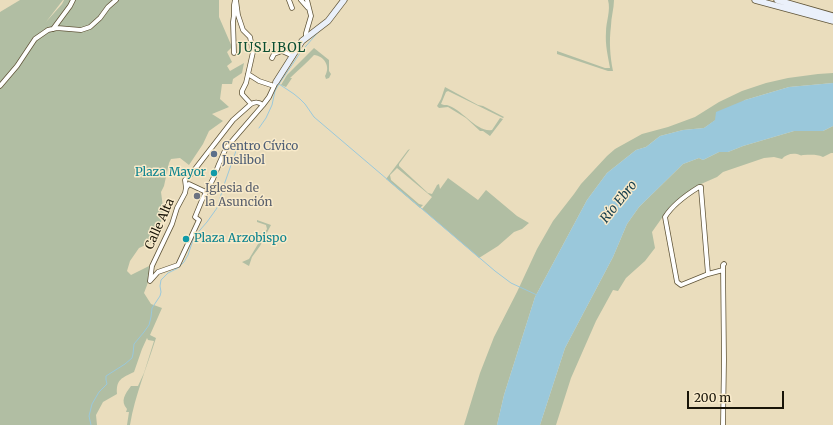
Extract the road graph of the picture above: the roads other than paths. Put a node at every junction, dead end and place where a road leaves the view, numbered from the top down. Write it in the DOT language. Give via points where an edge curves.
graph roads {
  1 [pos="73,0"];
  2 [pos="116,0"];
  3 [pos="235,0"];
  4 [pos="289,0"];
  5 [pos="301,0"];
  6 [pos="307,0"];
  7 [pos="756,0"];
  8 [pos="777,0"];
  9 [pos="340,1"];
  10 [pos="292,8"];
  11 [pos="310,10"];
  12 [pos="833,16"];
  13 [pos="833,21"];
  14 [pos="53,29"];
  15 [pos="306,38"];
  16 [pos="234,53"];
  17 [pos="293,56"];
  18 [pos="272,58"];
  19 [pos="248,74"];
  20 [pos="275,84"];
  21 [pos="0,86"];
  22 [pos="251,104"];
  23 [pos="263,105"];
  24 [pos="186,188"];
  25 [pos="206,192"];
  26 [pos="724,264"];
  27 [pos="723,270"];
  28 [pos="708,274"];
  29 [pos="723,425"];
  1 -- 14 [label="street"];
  2 -- 14 [label="street" via="90,27 81,30"];
  3 -- 16 [label="street"];
  3 -- 19 [label="street" via="244,30 250,37 253,52"];
  4 -- 10 [label="street"];
  5 -- 11 [label="street"];
  6 -- 11 [label="street"];
  7 -- 13 [label="main road"];
  8 -- 12 [label="main road"];
  9 -- 15 [label="main road" via="328,21"];
  11 -- 15 [label="street"];
  14 -- 21 [label="street" via="35,39"];
  15 -- 17 [label="main road"];
  17 -- 18 [label="street" via="282,51 274,54"];
  17 -- 20 [label="main road"];
  19 -- 20 [label="street" via="259,81"];
  19 -- 22 [label="street" via="242,94"];
  20 -- 23 [label="street"];
  22 -- 23 [label="street" via="258,102"];
  22 -- 24 [label="street, Calle Alta" via="233,120 185,180"];
  23 -- 25 [label="street" via="226,148"];
  24 -- 25 [label="street" via="189,184"];
  24 -- 25 [label="street, Calle Alta" via="152,266 150,281 158,272 178,265 199,220 195,217"];
  26 -- 27 [label="street"];
  27 -- 28 [label="street"];
  27 -- 29 [label="street"];
  28 -- 28 [label="street" via="681,285 677,282 665,217 680,200 701,187"];
}
